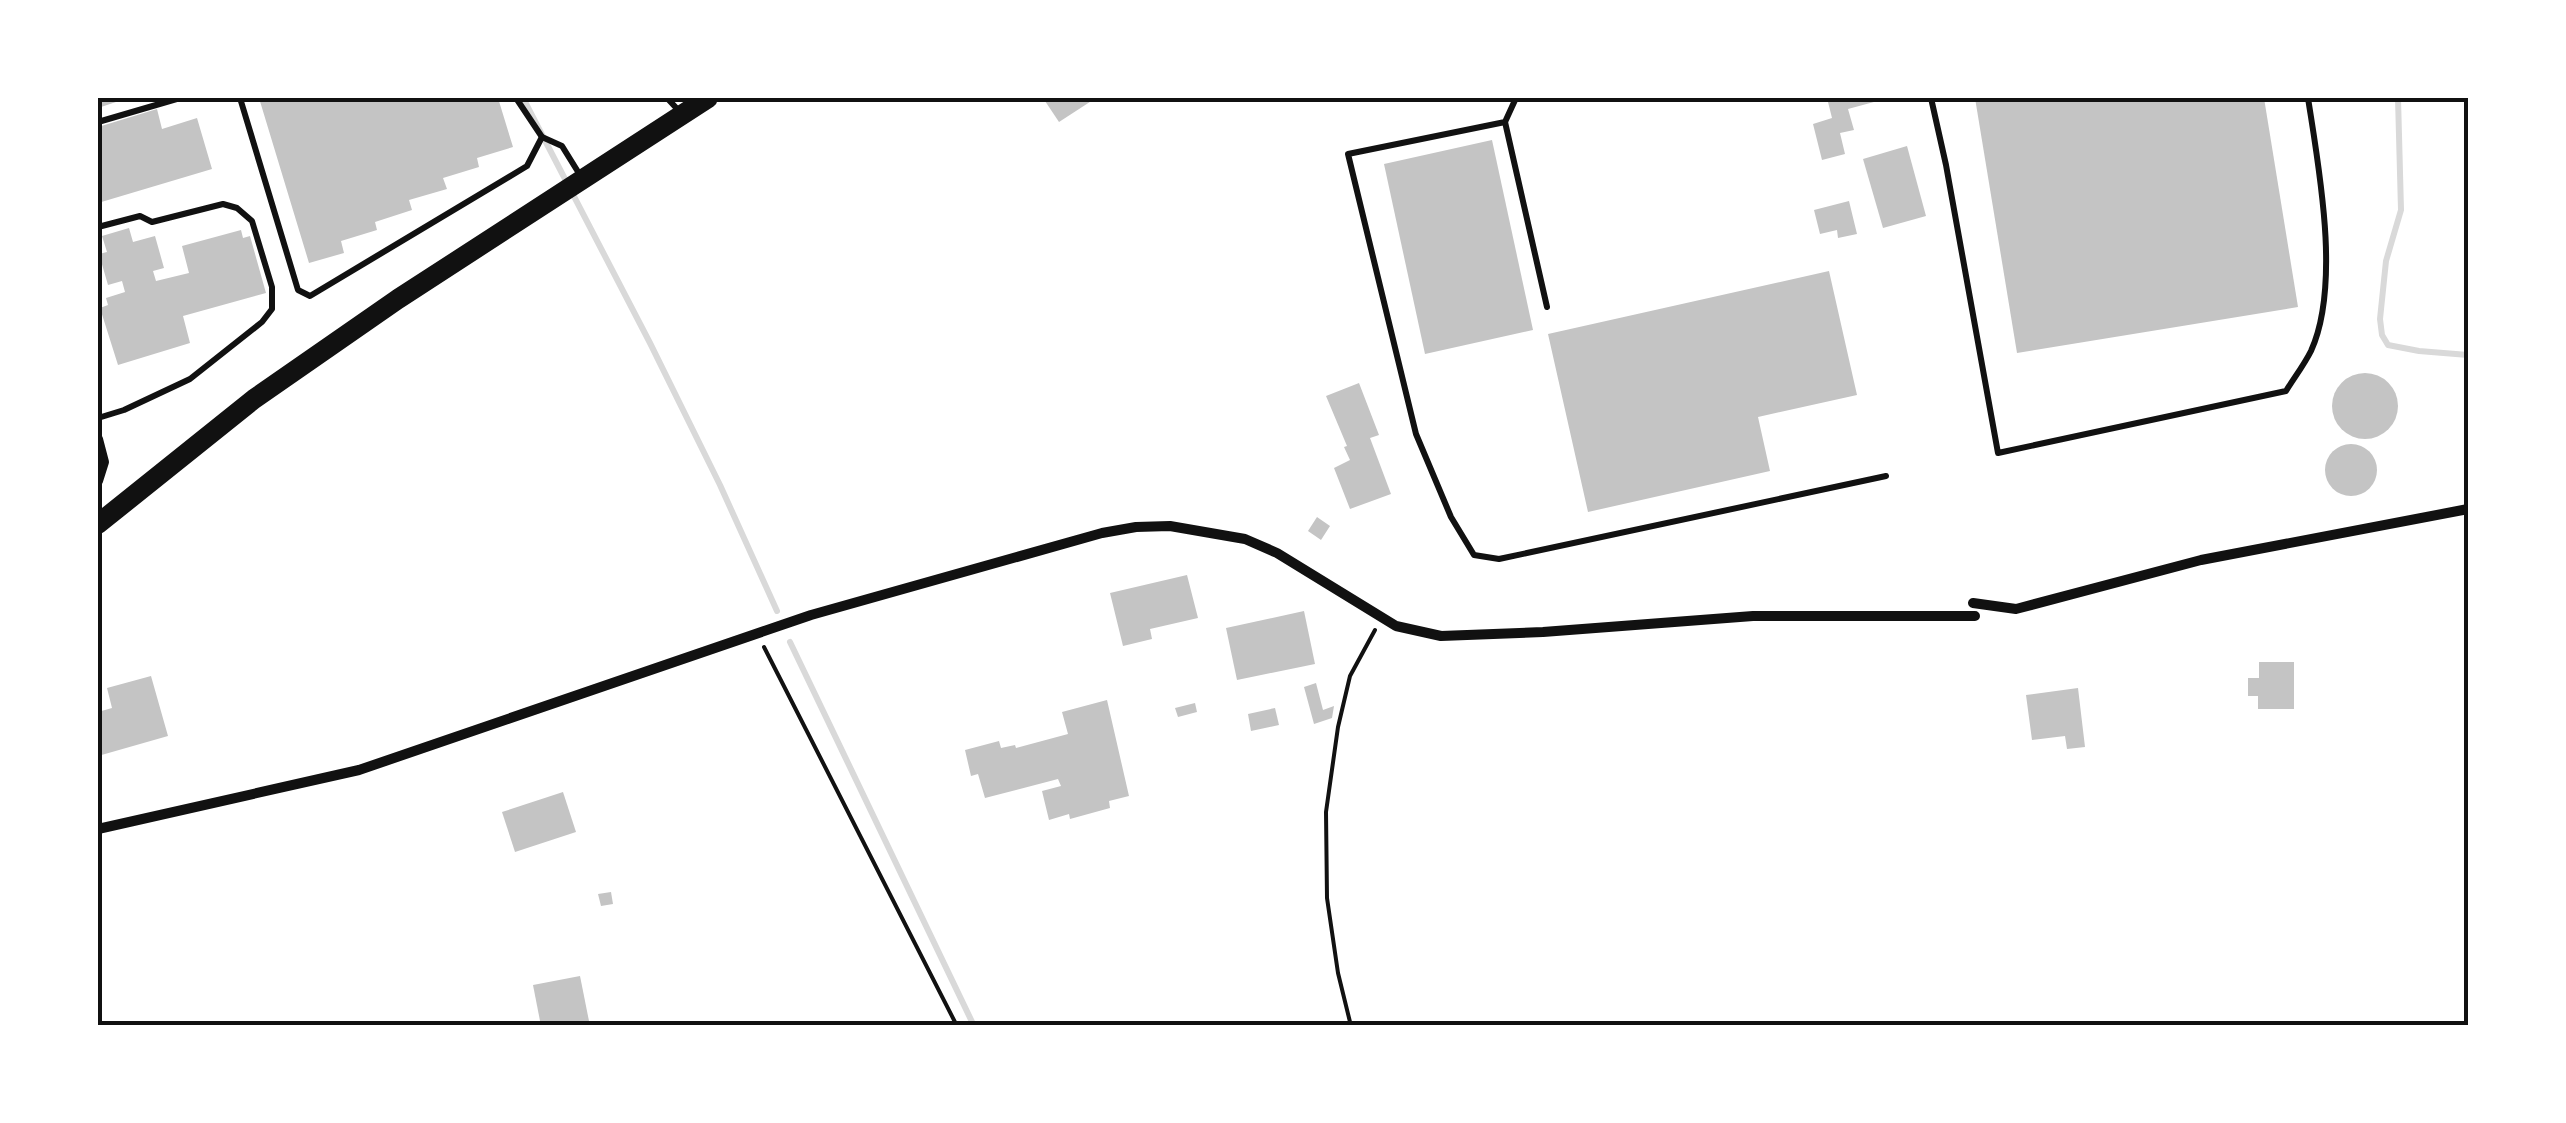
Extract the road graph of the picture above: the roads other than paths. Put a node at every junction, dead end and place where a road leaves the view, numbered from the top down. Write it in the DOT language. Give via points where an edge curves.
graph roads {
  1 [pos="180,98"];
  2 [pos="240,98"];
  3 [pos="516,98"];
  4 [pos="667,98"];
  5 [pos="708,98"];
  6 [pos="1516,98"];
  7 [pos="1931,98"];
  8 [pos="2308,98"];
  9 [pos="682,114"];
  10 [pos="98,122"];
  11 [pos="1505,122"];
  12 [pos="542,137"];
  13 [pos="582,178"];
  14 [pos="98,227"];
  15 [pos="1546,306"];
  16 [pos="98,418"];
  17 [pos="98,439"];
  18 [pos="1886,476"];
  19 [pos="98,481"];
  20 [pos="2468,509"];
  21 [pos="98,524"];
  22 [pos="1974,603"];
  23 [pos="1976,616"];
  24 [pos="98,830"];
  1 -- 10 [label="lane"];
  2 -- 12 [label="lane" via="298,290 310,296 526,166"];
  3 -- 12 [label="lane"];
  4 -- 9 [label="lane"];
  5 -- 9 [label="main road"];
  6 -- 11 [label="lane"];
  7 -- 8 [label="lane" via="1998,453 2286,391 2311,351 2324,310 2326,236"];
  9 -- 13 [label="main road"];
  11 -- 15 [label="lane"];
  11 -- 18 [label="lane" via="1348,154 1416,434 1474,555 1499,560"];
  12 -- 13 [label="lane" via="562,146"];
  13 -- 21 [label="main road" via="270,388"];
  14 -- 16 [label="lane" via="223,204 238,208 252,221 272,309 190,379"];
  17 -- 19 [label="street" via="104,462"];
  20 -- 22 [label="street" via="2201,560 2016,609"];
  23 -- 24 [label="street" via="1753,616 1440,636 1396,626 1245,539 1136,527 811,615 359,770"];
}
